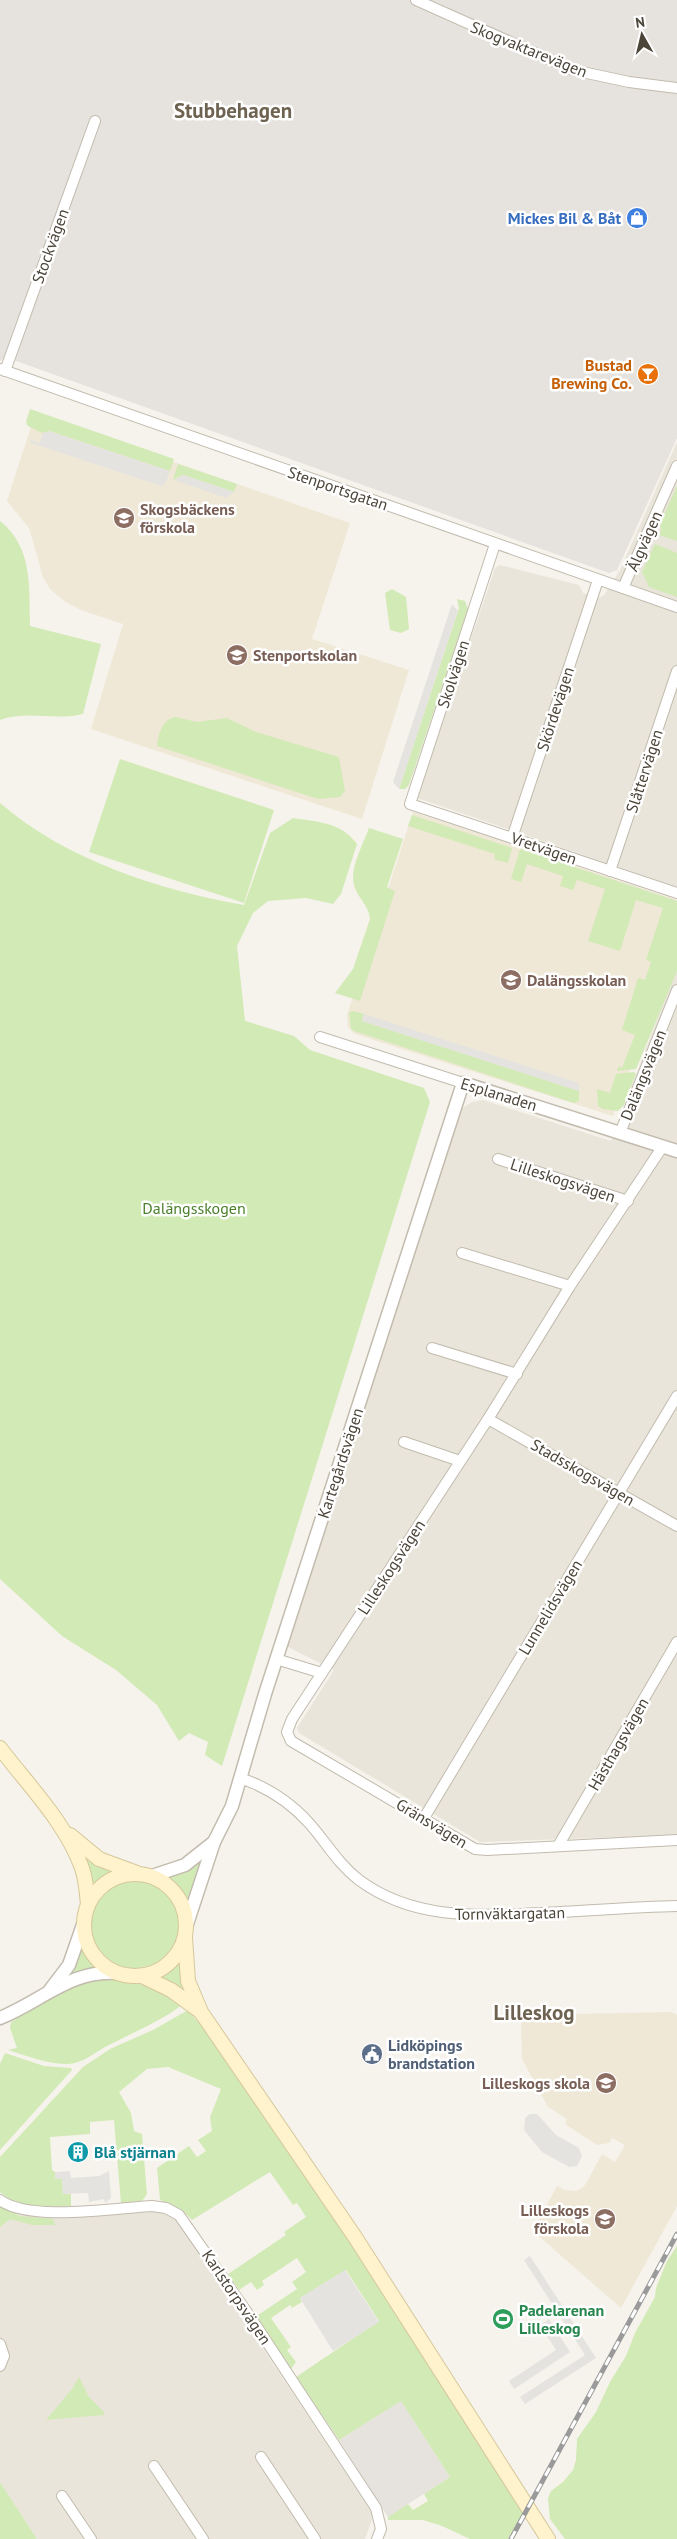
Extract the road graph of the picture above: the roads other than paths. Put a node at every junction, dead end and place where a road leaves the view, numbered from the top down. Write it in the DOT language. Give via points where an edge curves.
graph roads {
  1 [pos="416,0"];
  2 [pos="677,88"];
  3 [pos="95,121"];
  4 [pos="3,370"];
  5 [pos="677,466"];
  6 [pos="496,544"];
  7 [pos="598,580"];
  8 [pos="623,588"];
  9 [pos="677,607"];
  10 [pos="677,671"];
  11 [pos="410,804"];
  12 [pos="512,838"];
  13 [pos="610,871"];
  14 [pos="677,894"];
  15 [pos="677,990"];
  16 [pos="320,1037"];
  17 [pos="463,1083"];
  18 [pos="620,1132"];
  19 [pos="663,1146"];
  20 [pos="677,1151"];
  21 [pos="498,1159"];
  22 [pos="628,1201"];
  23 [pos="462,1253"];
  24 [pos="570,1286"];
  25 [pos="432,1348"];
  26 [pos="516,1374"];
  27 [pos="677,1396"];
  28 [pos="488,1419"];
  29 [pos="404,1442"];
  30 [pos="460,1461"];
  31 [pos="619,1493"];
  32 [pos="677,1526"];
  33 [pos="677,1642"];
  34 [pos="276,1659"];
  35 [pos="322,1673"];
  36 [pos="291,1741"];
  37 [pos="0,1748"];
  38 [pos="240,1778"];
  39 [pos="424,1818"];
  40 [pos="60,1826"];
  41 [pos="676,1838"];
  42 [pos="214,1842"];
  43 [pos="558,1846"];
  44 [pos="148,1876"];
  45 [pos="677,1906"];
  46 [pos="87,1912"];
  47 [pos="185,1932"];
  48 [pos="117,1973"];
  49 [pos="142,1976"];
  50 [pos="47,1994"];
  51 [pos="200,2012"];
  52 [pos="0,2018"];
  53 [pos="0,2200"];
  54 [pos="0,2344"];
  55 [pos="0,2366"];
  56 [pos="261,2457"];
  57 [pos="154,2466"];
  58 [pos="62,2496"];
  59 [pos="91,2539"];
  60 [pos="203,2539"];
  61 [pos="315,2539"];
  62 [pos="377,2539"];
  63 [pos="548,2539"];
  1 -- 2 [label="street, Skogvaktarevägen" via="572,70 621,81"];
  3 -- 4 [label="street, Stockvägen"];
  4 -- 6 [label="street, Stenportsgatan"];
  5 -- 8 [label="street, Älgvägen"];
  6 -- 7 [label="street, Stenportsgatan"];
  6 -- 11 [label="street, Skolvägen"];
  7 -- 8 [label="street, Stenportsgatan"];
  7 -- 12 [label="street, Skördevägen"];
  8 -- 9 [label="street, Stenportsgatan"];
  10 -- 13 [label="street, Slåttervägen"];
  11 -- 12 [label="street, Vretvägen"];
  12 -- 13 [label="street, Vretvägen"];
  13 -- 14 [label="street, Vretvägen"];
  15 -- 18 [label="street, Dalängsvägen"];
  16 -- 17 [label="street, Esplanaden"];
  17 -- 18 [label="street, Esplanaden"];
  17 -- 34 [label="street, Kartegårdsvägen"];
  18 -- 19 [label="street, Esplanaden"];
  19 -- 20 [label="street, Esplanaden"];
  19 -- 22 [label="street, Lilleskogsvägen"];
  21 -- 22 [label="street, Lilleskogsvägen"];
  22 -- 24 [label="street, Lilleskogsvägen"];
  23 -- 24 [label="street"];
  24 -- 26 [label="street, Lilleskogsvägen"];
  25 -- 26 [label="street"];
  26 -- 28 [label="street, Lilleskogsvägen"];
  27 -- 31 [label="street, Lunnelidsvägen"];
  28 -- 30 [label="street, Lilleskogsvägen"];
  28 -- 31 [label="street, Stadsskogsvägen"];
  29 -- 30 [label="street"];
  30 -- 35 [label="street, Lilleskogsvägen"];
  31 -- 32 [label="street, Stadsskogsvägen"];
  31 -- 39 [label="street, Lunnelidsvägen"];
  33 -- 43 [label="street, Hästhagsvägen"];
  34 -- 35 [label="street"];
  34 -- 38 [label="street, Kartegårdsvägen"];
  35 -- 36 [label="street, Lilleskogsvägen" via="288,1727"];
  36 -- 39 [label="street, Gränsvägen"];
  37 -- 40 [label="main road"];
  38 -- 42 [label="street, Kartegårdsvägen" via="232,1806"];
  38 -- 45 [label="street, Tornväktargatan" via="255,1783 291,1805 358,1879 380,1894 419,1909 466,1916 497,1916"];
  39 -- 43 [label="street, Gränsvägen" via="480,1850"];
  40 -- 44 [label="main road" via="99,1859"];
  40 -- 46 [label="main road" via="82,1868"];
  41 -- 43 [label="street, Gränsvägen"];
  42 -- 44 [label="street, Kartegårdsvägen" via="185,1865"];
  42 -- 47 [label="street, Kartegårdsvägen"];
  44 -- 46 [label="main road" via="129,1875 114,1879 96,1893"];
  44 -- 47 [label="main road" via="175,1893 184,1909"];
  46 -- 48 [label="main road" via="85,1934 91,1950 102,1964"];
  46 -- 50 [label="street" via="69,1965"];
  47 -- 49 [label="main road" via="172,1960"];
  47 -- 51 [label="main road" via="187,1974"];
  48 -- 49 [label="main road"];
  48 -- 50 [label="street" via="84,1975"];
  49 -- 51 [label="main road" via="170,1990"];
  50 -- 52 [label="street"];
  51 -- 63 [label="main road" via="355,2237"];
  53 -- 62 [label="street, Karlstorpsvägen" via="27,2211 152,2206 166,2208 179,2215 376,2508 381,2529"];
  54 -- 55 [label="street" via="4,2356"];
  56 -- 61 [label="street"];
  57 -- 60 [label="street"];
  58 -- 59 [label="street"];
}
